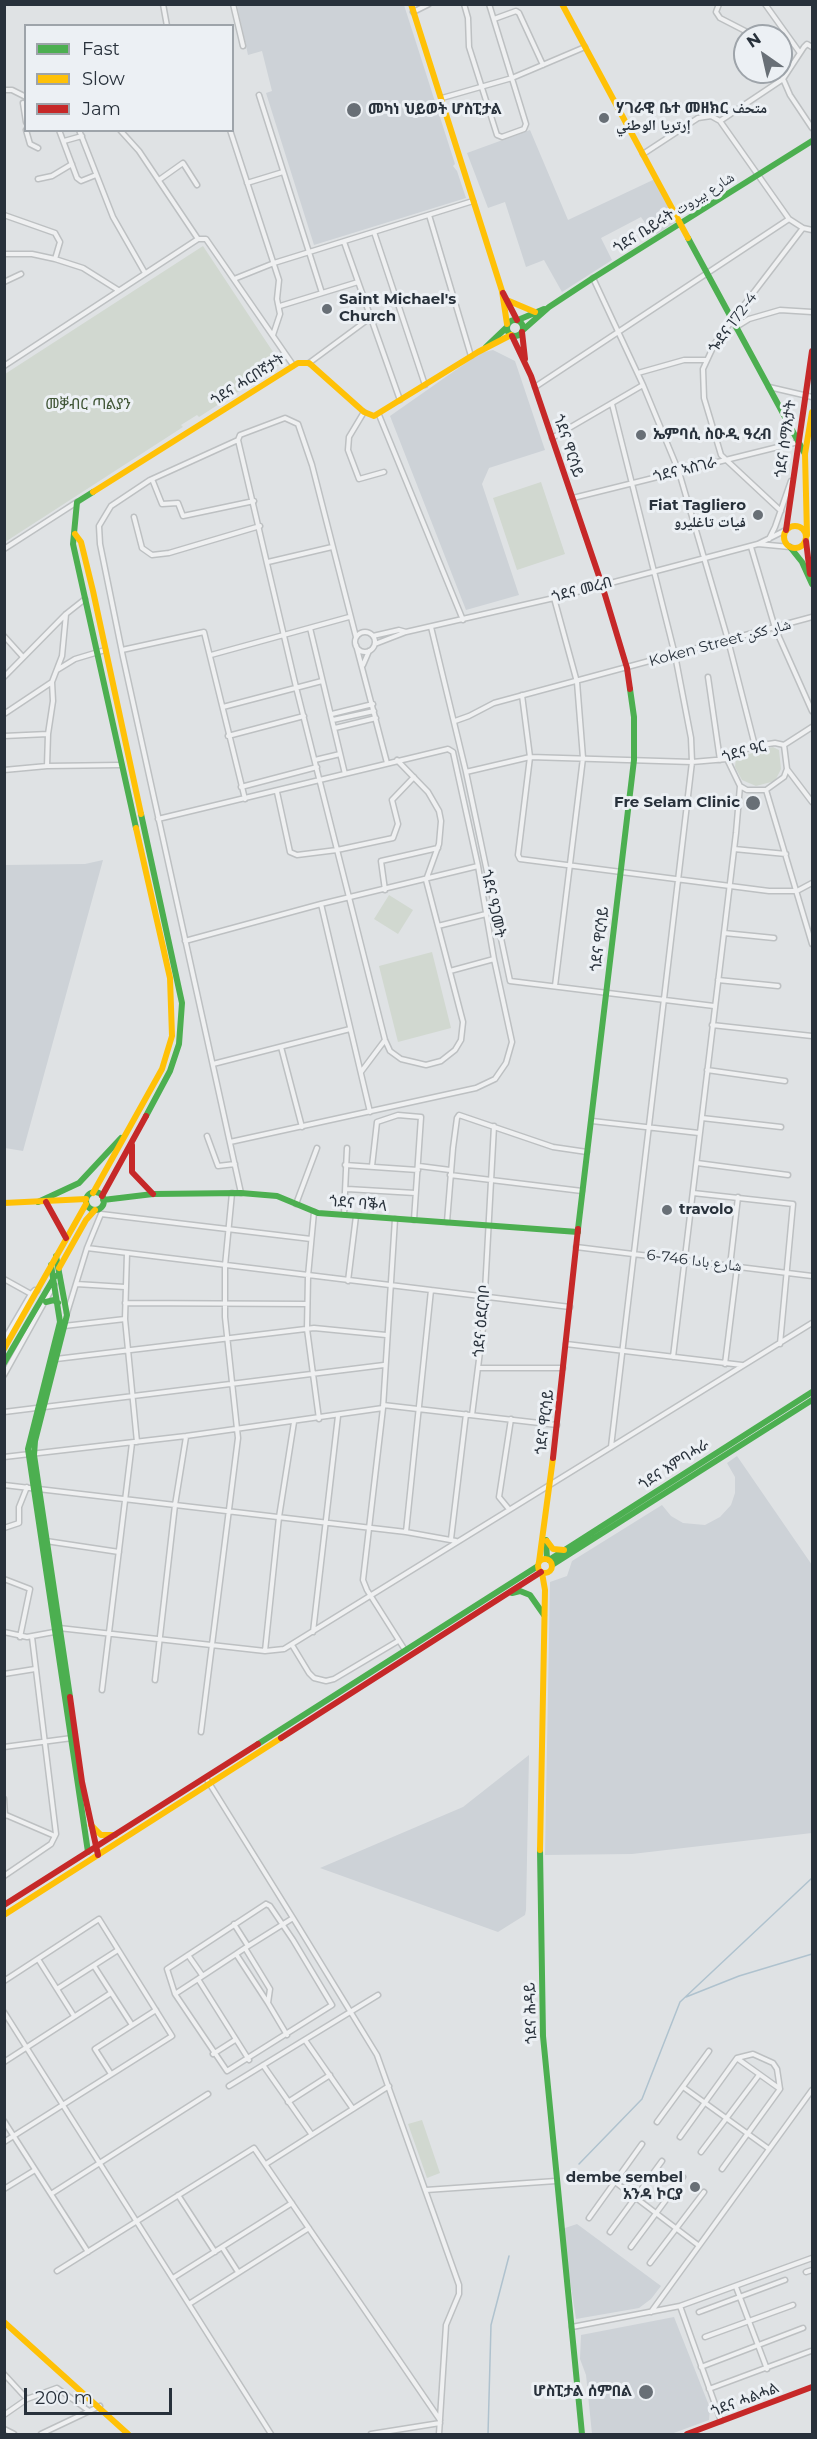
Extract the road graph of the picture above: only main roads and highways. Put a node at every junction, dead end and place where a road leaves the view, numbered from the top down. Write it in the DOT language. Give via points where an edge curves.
graph roads {
  1 [pos="562,4"];
  2 [pos="412,8"];
  3 [pos="813,141"];
  4 [pos="680,224"];
  5 [pos="502,291"];
  6 [pos="507,299"];
  7 [pos="549,307"];
  8 [pos="535,312"];
  9 [pos="518,320"];
  10 [pos="507,326"];
  11 [pos="522,331"];
  12 [pos="512,335"];
  13 [pos="485,348"];
  14 [pos="813,351"];
  15 [pos="526,363"];
  16 [pos="813,412"];
  17 [pos="798,442"];
  18 [pos="805,454"];
  19 [pos="786,530"];
  20 [pos="75,534"];
  21 [pos="808,539"];
  22 [pos="790,547"];
  23 [pos="812,582"];
  24 [pos="139,806"];
  25 [pos="131,808"];
  26 [pos="125,1135"];
  27 [pos="133,1138"];
  28 [pos="93,1193"];
  29 [pos="153,1194"];
  30 [pos="102,1198"];
  31 [pos="38,1202"];
  32 [pos="46,1202"];
  33 [pos="86,1202"];
  34 [pos="4,1203"];
  35 [pos="95,1210"];
  36 [pos="578,1232"];
  37 [pos="66,1238"];
  38 [pos="56,1256"];
  39 [pos="51,1265"];
  40 [pos="57,1275"];
  41 [pos="46,1302"];
  42 [pos="59,1304"];
  43 [pos="4,1349"];
  44 [pos="4,1363"];
  45 [pos="813,1392"];
  46 [pos="813,1400"];
  47 [pos="40,1408"];
  48 [pos="33,1488"];
  49 [pos="544,1533"];
  50 [pos="547,1541"];
  51 [pos="564,1550"];
  52 [pos="549,1561"];
  53 [pos="541,1569"];
  54 [pos="506,1596"];
  55 [pos="545,1616"];
  56 [pos="57,1630"];
  57 [pos="72,1738"];
  58 [pos="91,1825"];
  59 [pos="115,1835"];
  60 [pos="96,1847"];
  61 [pos="88,1852"];
  62 [pos="98,1855"];
  63 [pos="4,1905"];
  64 [pos="4,1915"];
  65 [pos="4,2322"];
  66 [pos="813,2387"];
  67 [pos="128,2434"];
  68 [pos="582,2434"];
  69 [pos="687,2434"];
  1 -- 4 [label="main road"];
  2 -- 5 [label="main road"];
  3 -- 4 [label="main road, ጎደና ቤይሩት شارع بيروت"];
  4 -- 7 [label="main road, ጎደና ቤይሩት شارع بيروت"];
  4 -- 17 [label="main road"];
  5 -- 6 [label="main road, ጎደና ዋርሳይ"];
  5 -- 10 [label="main road"];
  6 -- 8 [label="main road"];
  6 -- 9 [label="main road, ጎደና ዋርሳይ"];
  7 -- 8 [label="main road"];
  7 -- 11 [label="main road"];
  8 -- 9 [label="main road"];
  9 -- 10 [label="main road"];
  9 -- 11 [label="main road, ጎደና ዋርሳይ"];
  10 -- 12 [label="main road, ጎደና ዋርሳይ"];
  10 -- 13 [label="main road"];
  11 -- 12 [label="main road"];
  11 -- 15 [label="main road, ጎደና ዋርሳይ"];
  12 -- 13 [label="main road"];
  12 -- 15 [label="main road, ጎደና ዋርሳይ"];
  13 -- 20 [label="main road, ጎደና ሓርበኛታት" via="374,417 309,363 293,365 77,502"];
  14 -- 17 [label="main road, ጎደና ሰማእታት"];
  15 -- 36 [label="main road, ጎደና ዋርሳይ" via="602,585 632,691 634,760"];
  16 -- 18 [label="main road, ጎደና ሰማእታት"];
  17 -- 18 [label="main road"];
  17 -- 19 [label="main road, ጎደና ሰማእታት"];
  18 -- 21 [label="main road, ጎደና ሰማእታት"];
  19 -- 21 [label="main road" via="796,525 803,528"];
  19 -- 22 [label="main road" via="785,541"];
  20 -- 24 [label="main road" via="85,556"];
  20 -- 25 [label="main road" via="73,544"];
  21 -- 22 [label="main road" via="798,548"];
  21 -- 23 [label="main road, ጎደና ሰማእታት"];
  22 -- 23 [label="main road"];
  24 -- 25 [label="main road"];
  24 -- 27 [label="main road" via="179,981 182,1017 173,1064"];
  25 -- 26 [label="main road" via="170,978 173,1007 167,1058"];
  26 -- 28 [label="main road"];
  26 -- 31 [label="main road" via="79,1183"];
  27 -- 29 [label="main road" via="132,1172"];
  27 -- 30 [label="main road"];
  28 -- 30 [label="main road"];
  28 -- 33 [label="main road"];
  29 -- 30 [label="main road, ጎደና ባቕላ"];
  29 -- 36 [label="main road, ጎደና ባቕላ" via="241,1192 277,1196 314,1212"];
  30 -- 35 [label="main road" via="102,1206"];
  31 -- 32 [label="main road"];
  31 -- 34 [label="main road"];
  32 -- 33 [label="main road"];
  32 -- 37 [label="main road"];
  33 -- 35 [label="main road"];
  33 -- 37 [label="main road"];
  35 -- 40 [label="main road"];
  36 -- 49 [label="main road, ጎደና ዋርሳይ"];
  37 -- 38 [label="main road"];
  38 -- 39 [label="main road"];
  38 -- 40 [label="main road"];
  39 -- 40 [label="main road"];
  39 -- 43 [label="main road"];
  40 -- 42 [label="main road"];
  40 -- 44 [label="main road"];
  40 -- 47 [label="main road" via="66,1315"];
  41 -- 42 [label="main road" via="54,1300"];
  42 -- 47 [label="main road" via="60,1322"];
  45 -- 51 [label="main road, ጎደና እምባሓራ"];
  46 -- 52 [label="main road, ጎደና እምባሓራ"];
  47 -- 48 [label="main road" via="31,1455"];
  48 -- 56 [label="main road"];
  48 -- 56 [label="main road" via="46,1541"];
  49 -- 50 [label="main road"];
  49 -- 53 [label="main road, ጎደና ዋርሳይ"];
  50 -- 51 [label="main road" via="553,1549"];
  50 -- 52 [label="main road"];
  51 -- 52 [label="main road, ጎደና እምባሓራ"];
  52 -- 53 [label="main road"];
  52 -- 53 [label="main road"];
  53 -- 54 [label="main road"];
  53 -- 55 [label="main road, ጎደና ሕዳይ"];
  53 -- 59 [label="main road" via="405,1650"];
  54 -- 55 [label="main road" via="520,1591 530,1595"];
  54 -- 62 [label="main road"];
  55 -- 68 [label="main road, ጎደና ሕዳይ" via="540,1941 543,2036"];
  56 -- 57 [label="main road"];
  57 -- 58 [label="main road"];
  57 -- 61 [label="main road"];
  58 -- 59 [label="main road" via="101,1835"];
  58 -- 60 [label="main road"];
  59 -- 60 [label="main road"];
  60 -- 61 [label="main road"];
  60 -- 62 [label="main road"];
  61 -- 63 [label="main road"];
  62 -- 64 [label="main road"];
  65 -- 67 [label="main road"];
  66 -- 69 [label="main road, ጎደና ሓልሓል"];
}
